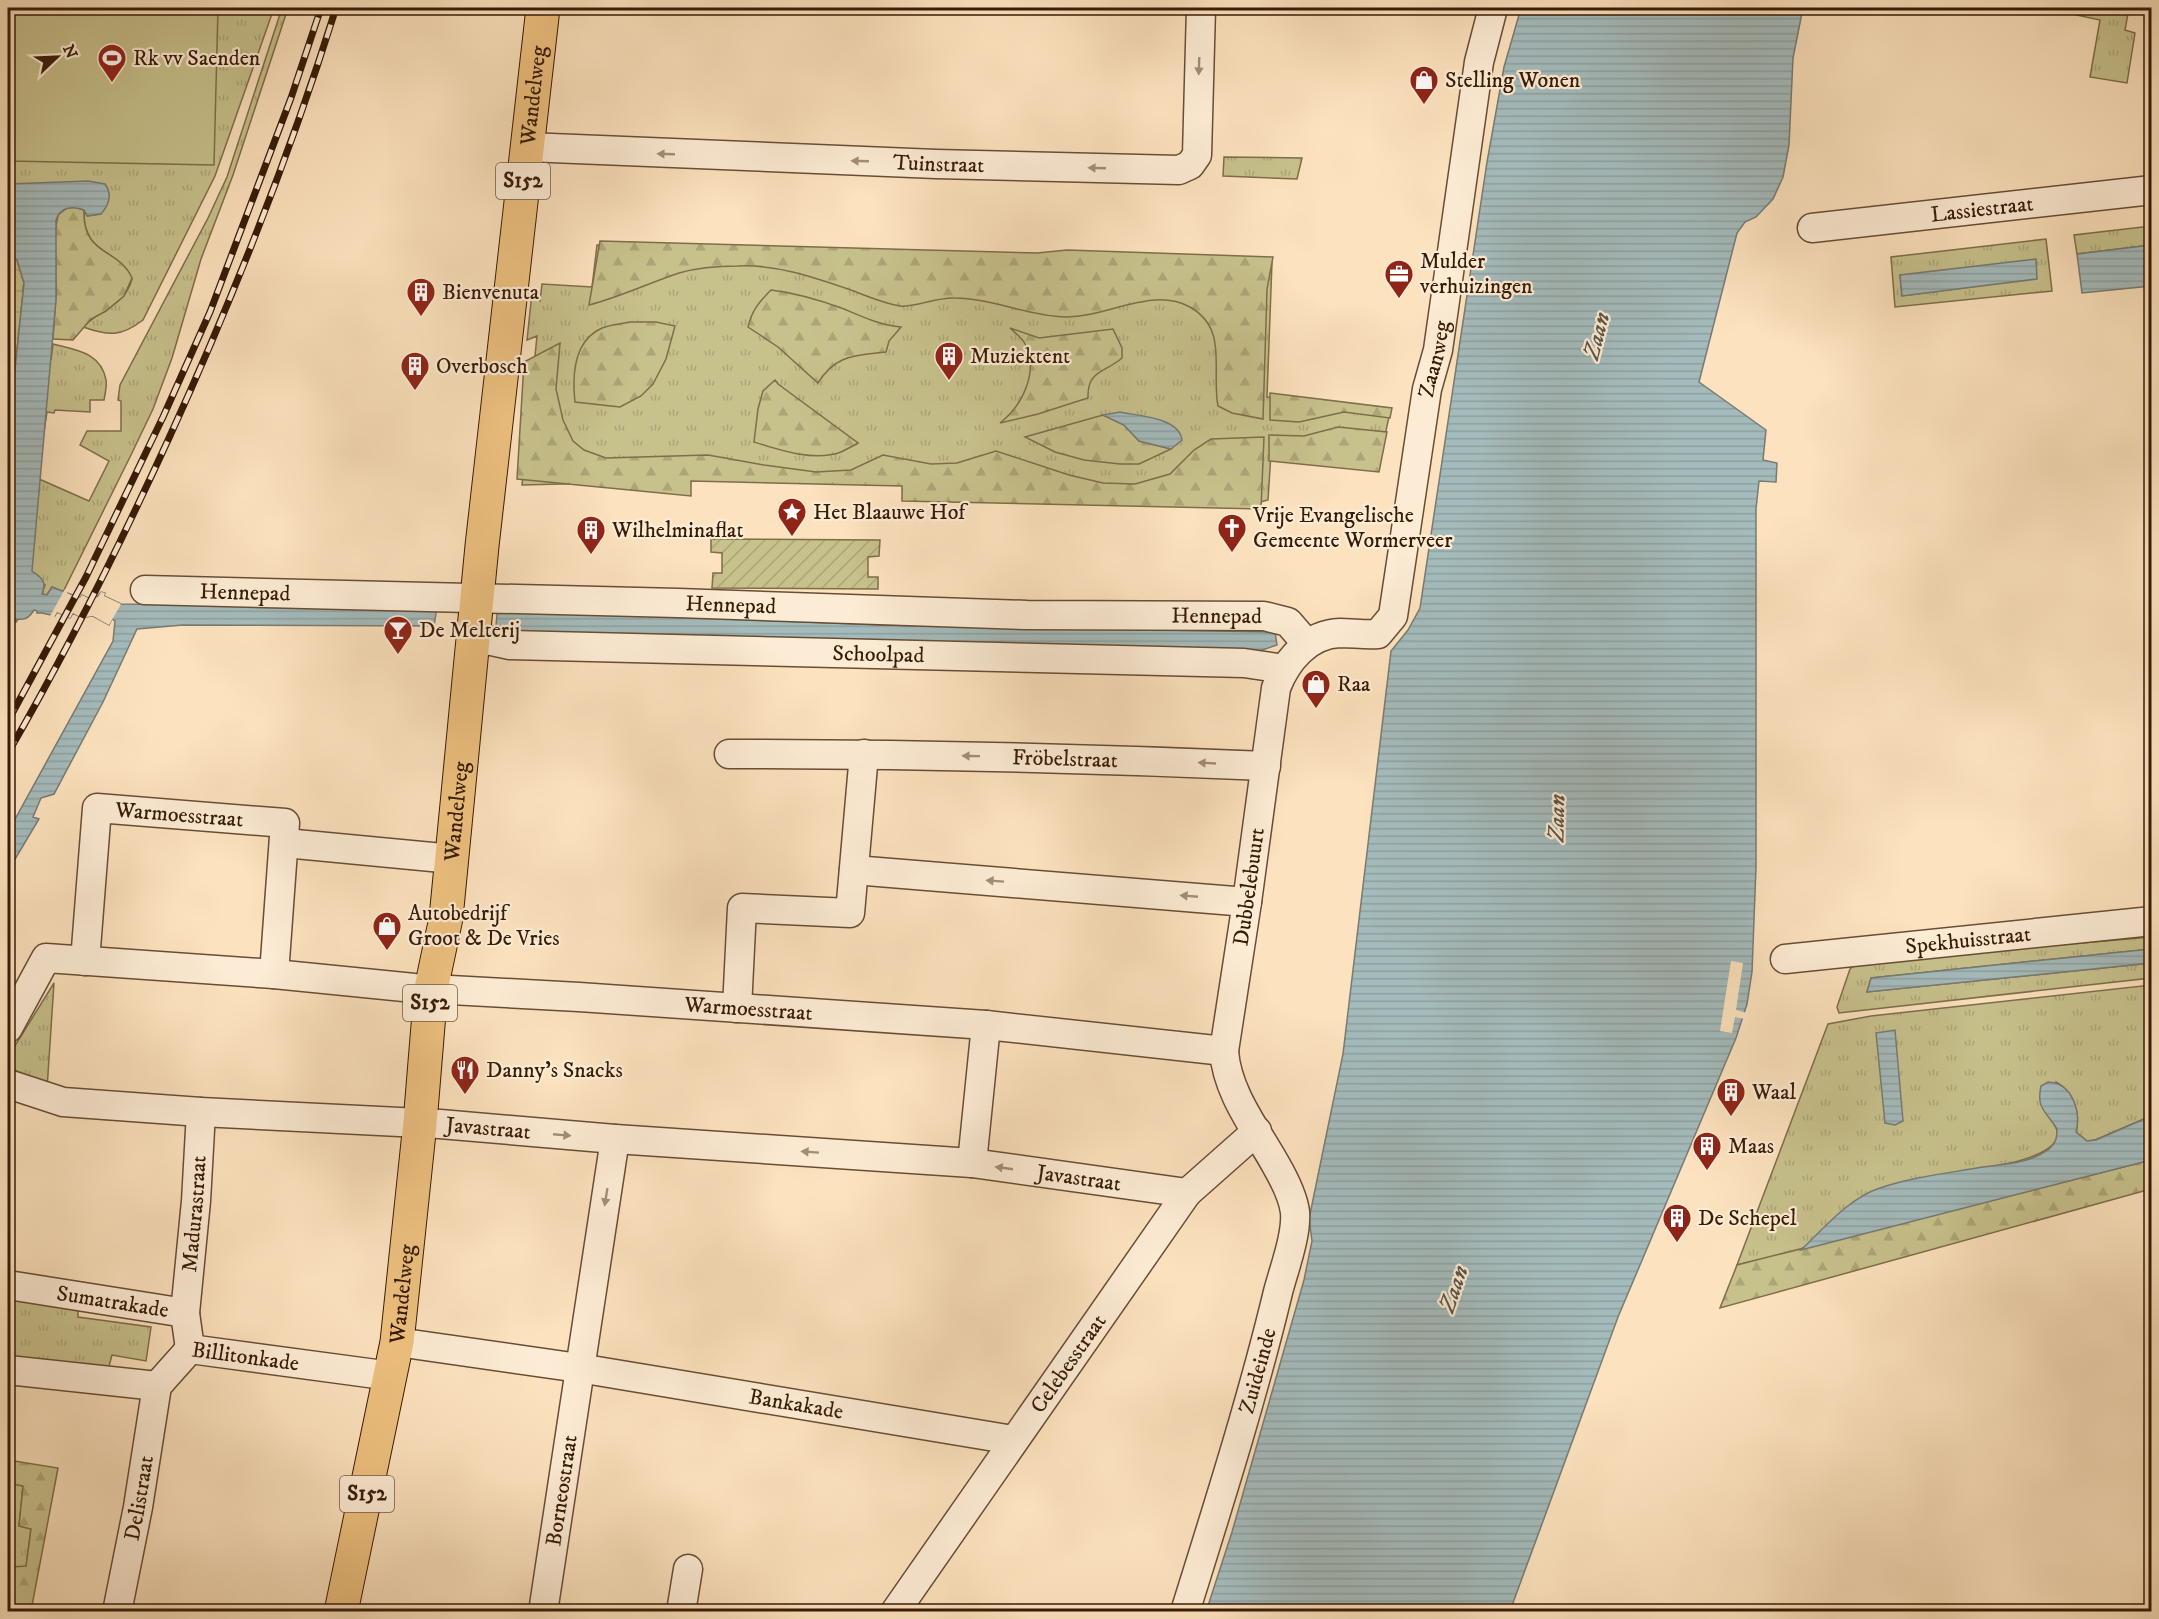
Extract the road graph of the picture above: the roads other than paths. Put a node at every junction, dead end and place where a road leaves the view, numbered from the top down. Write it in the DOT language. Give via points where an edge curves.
graph roads {
  1 [pos="543,8"];
  2 [pos="1201,8"];
  3 [pos="1493,8"];
  4 [pos="527,147"];
  5 [pos="2151,190"];
  6 [pos="1812,228"];
  7 [pos="145,590"];
  8 [pos="475,618"];
  9 [pos="1307,644"];
  10 [pos="1285,669"];
  11 [pos="729,754"];
  12 [pos="864,754"];
  13 [pos="1266,766"];
  14 [pos="285,843"];
  15 [pos="453,860"];
  16 [pos="854,870"];
  17 [pos="1247,902"];
  18 [pos="2151,921"];
  19 [pos="1785,959"];
  20 [pos="85,961"];
  21 [pos="274,974"];
  22 [pos="431,989"];
  23 [pos="737,1008"];
  24 [pos="986,1025"];
  25 [pos="8,1028"];
  26 [pos="1224,1051"];
  27 [pos="8,1084"];
  28 [pos="201,1112"];
  29 [pos="420,1124"];
  30 [pos="1257,1131"];
  31 [pos="615,1139"];
  32 [pos="972,1163"];
  33 [pos="1187,1193"];
  34 [pos="8,1285"];
  35 [pos="184,1313"];
  36 [pos="397,1342"];
  37 [pos="190,1348"];
  38 [pos="579,1368"];
  39 [pos="8,1370"];
  40 [pos="391,1376"];
  41 [pos="158,1386"];
  42 [pos="1013,1440"];
  43 [pos="688,1569"];
  44 [pos="117,1611"];
  45 [pos="341,1611"];
  46 [pos="543,1611"];
  47 [pos="681,1611"];
  48 [pos="895,1611"];
  49 [pos="1185,1611"];
  1 -- 4 [label="main road, Wandelweg / S152"];
  2 -- 4 [label="street, Tuinstraat, one-way" via="1197,155 1190,165 1179,170"];
  3 -- 9 [label="street, Zaanweg" via="1479,62 1440,339 1427,389 1396,607 1378,634 1332,634"];
  4 -- 8 [label="main road, Wandelweg / S152"];
  5 -- 6 [label="street, Lassiestraat"];
  7 -- 8 [label="street, Hennepad"];
  8 -- 9 [label="street, Hennepad" via="1264,616 1288,622"];
  8 -- 10 [label="street, Schoolpad" via="492,640 510,645 1244,663"];
  8 -- 15 [label="main road, Wandelweg / S152"];
  9 -- 10 [label="street, Dubbelebuurt"];
  10 -- 13 [label="street, Dubbelebuurt" via="1276,688"];
  11 -- 12 [label="street, Fröbelstraat"];
  13 -- 12 [label="street, Fröbelstraat, one-way"];
  12 -- 16 [label="street"];
  13 -- 17 [label="street, Dubbelebuurt"];
  14 -- 15 [label="street"];
  14 -- 20 [label="street, Warmoesstraat" via="285,823 97,808"];
  14 -- 21 [label="street"];
  15 -- 22 [label="main road, Wandelweg / S152"];
  17 -- 16 [label="street, one-way"];
  16 -- 23 [label="street" via="850,913 742,908"];
  17 -- 26 [label="street, Dubbelebuurt"];
  18 -- 19 [label="street, Spekhuisstraat"];
  20 -- 21 [label="street, Warmoesstraat"];
  20 -- 25 [label="street, Warmoesstraat" via="46,958"];
  21 -- 22 [label="street, Warmoesstraat"];
  22 -- 23 [label="street, Warmoesstraat"];
  22 -- 29 [label="main road, Wandelweg / S152"];
  23 -- 24 [label="street, Warmoesstraat"];
  24 -- 26 [label="street, Warmoesstraat"];
  24 -- 32 [label="street"];
  26 -- 30 [label="street, Dubbelebuurt" via="1232,1088"];
  27 -- 28 [label="street, Javastraat" via="63,1102"];
  28 -- 29 [label="street, Javastraat"];
  28 -- 35 [label="street, Madurastraat"];
  29 -- 31 [label="street, Javastraat, one-way"];
  29 -- 36 [label="main road, Wandelweg / S152"];
  30 -- 33 [label="street, Celebesstraat"];
  30 -- 49 [label="street, Zuideinde" via="1289,1192 1295,1211 1294,1227 1273,1315"];
  32 -- 31 [label="street, Javastraat, one-way"];
  31 -- 38 [label="street, one-way"];
  33 -- 32 [label="street, Javastraat, one-way"];
  33 -- 42 [label="street, Celebesstraat"];
  34 -- 35 [label="street, Sumatrakade"];
  35 -- 37 [label="street, Sumatrakade"];
  36 -- 38 [label="street, Bankakade"];
  36 -- 40 [label="main road, Wandelweg / S152"];
  37 -- 40 [label="street, Billitonkade"];
  37 -- 41 [label="street, Billitonkade"];
  38 -- 42 [label="street, Bankakade"];
  38 -- 46 [label="street, Borneostraat"];
  39 -- 41 [label="street"];
  40 -- 45 [label="main road, Wandelweg / S152"];
  41 -- 44 [label="street, Delistraat"];
  42 -- 48 [label="street, Celebesstraat"];
  43 -- 47 [label="street"];
}
